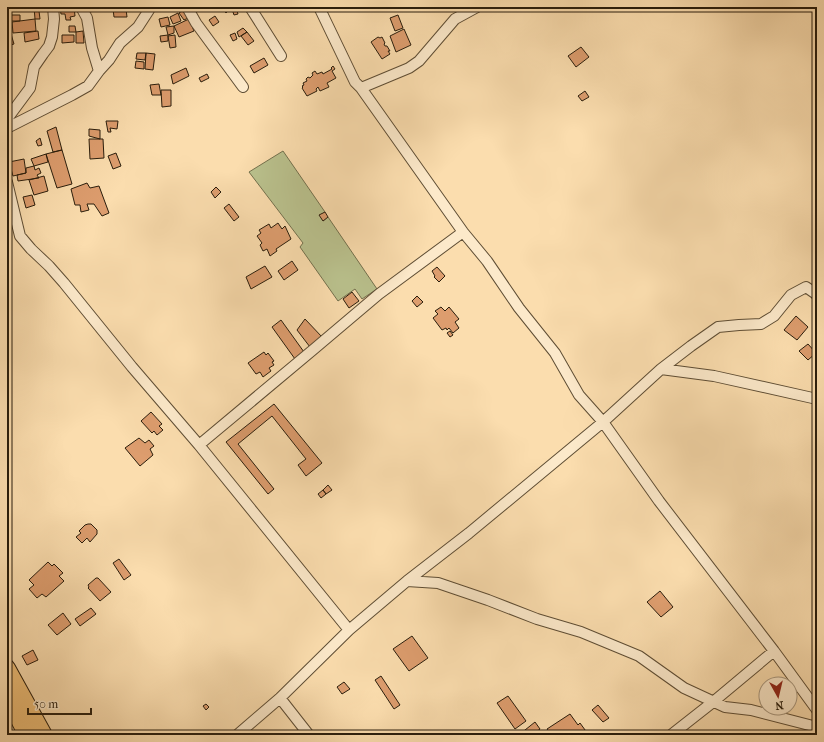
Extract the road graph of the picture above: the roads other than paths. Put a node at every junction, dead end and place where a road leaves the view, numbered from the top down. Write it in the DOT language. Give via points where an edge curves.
graph roads {
  1 [pos="53,7"];
  2 [pos="81,7"];
  3 [pos="149,7"];
  4 [pos="187,7"];
  5 [pos="250,7"];
  6 [pos="319,7"];
  7 [pos="477,7"];
  8 [pos="280,56"];
  9 [pos="99,70"];
  10 [pos="243,86"];
  11 [pos="361,88"];
  12 [pos="7,119"];
  13 [pos="7,128"];
  14 [pos="7,182"];
  15 [pos="463,232"];
  16 [pos="817,296"];
  17 [pos="661,369"];
  18 [pos="817,399"];
  19 [pos="602,422"];
  20 [pos="199,445"];
  21 [pos="407,581"];
  22 [pos="349,630"];
  23 [pos="774,651"];
  24 [pos="7,668"];
  25 [pos="7,697"];
  26 [pos="280,698"];
  27 [pos="713,702"];
  28 [pos="817,710"];
  29 [pos="12,717"];
  30 [pos="817,727"];
  31 [pos="27,735"];
  32 [pos="44,735"];
  33 [pos="237,735"];
  34 [pos="309,735"];
  35 [pos="671,735"];
  1 -- 12 [label="street" via="50,46 34,67 30,88"];
  2 -- 9 [label="street" via="87,18"];
  3 -- 9 [label="street" via="138,27 120,43"];
  4 -- 10 [label="street"];
  5 -- 8 [label="street"];
  6 -- 11 [label="street" via="355,82"];
  7 -- 11 [label="street" via="455,19 419,61 409,68"];
  9 -- 13 [label="street" via="88,86"];
  11 -- 15 [label="street"];
  14 -- 20 [label="street" via="20,236 59,277"];
  15 -- 19 [label="street" via="555,353 579,395"];
  15 -- 20 [label="street" via="379,294"];
  16 -- 17 [label="street" via="806,287 791,295 774,316 761,324 718,327"];
  17 -- 18 [label="street" via="714,376"];
  17 -- 19 [label="street"];
  19 -- 21 [label="street"];
  19 -- 23 [label="street"];
  20 -- 22 [label="street"];
  21 -- 22 [label="street"];
  21 -- 27 [label="street" via="438,583 581,632 639,656 684,688"];
  22 -- 26 [label="street"];
  23 -- 27 [label="street"];
  23 -- 28 [label="street"];
  24 -- 32 [label="main road"];
  25 -- 29 [label="main road"];
  26 -- 33 [label="street"];
  26 -- 34 [label="street"];
  27 -- 30 [label="street" via="725,707 752,710"];
  27 -- 35 [label="street"];
  29 -- 31 [label="main road"];
}
